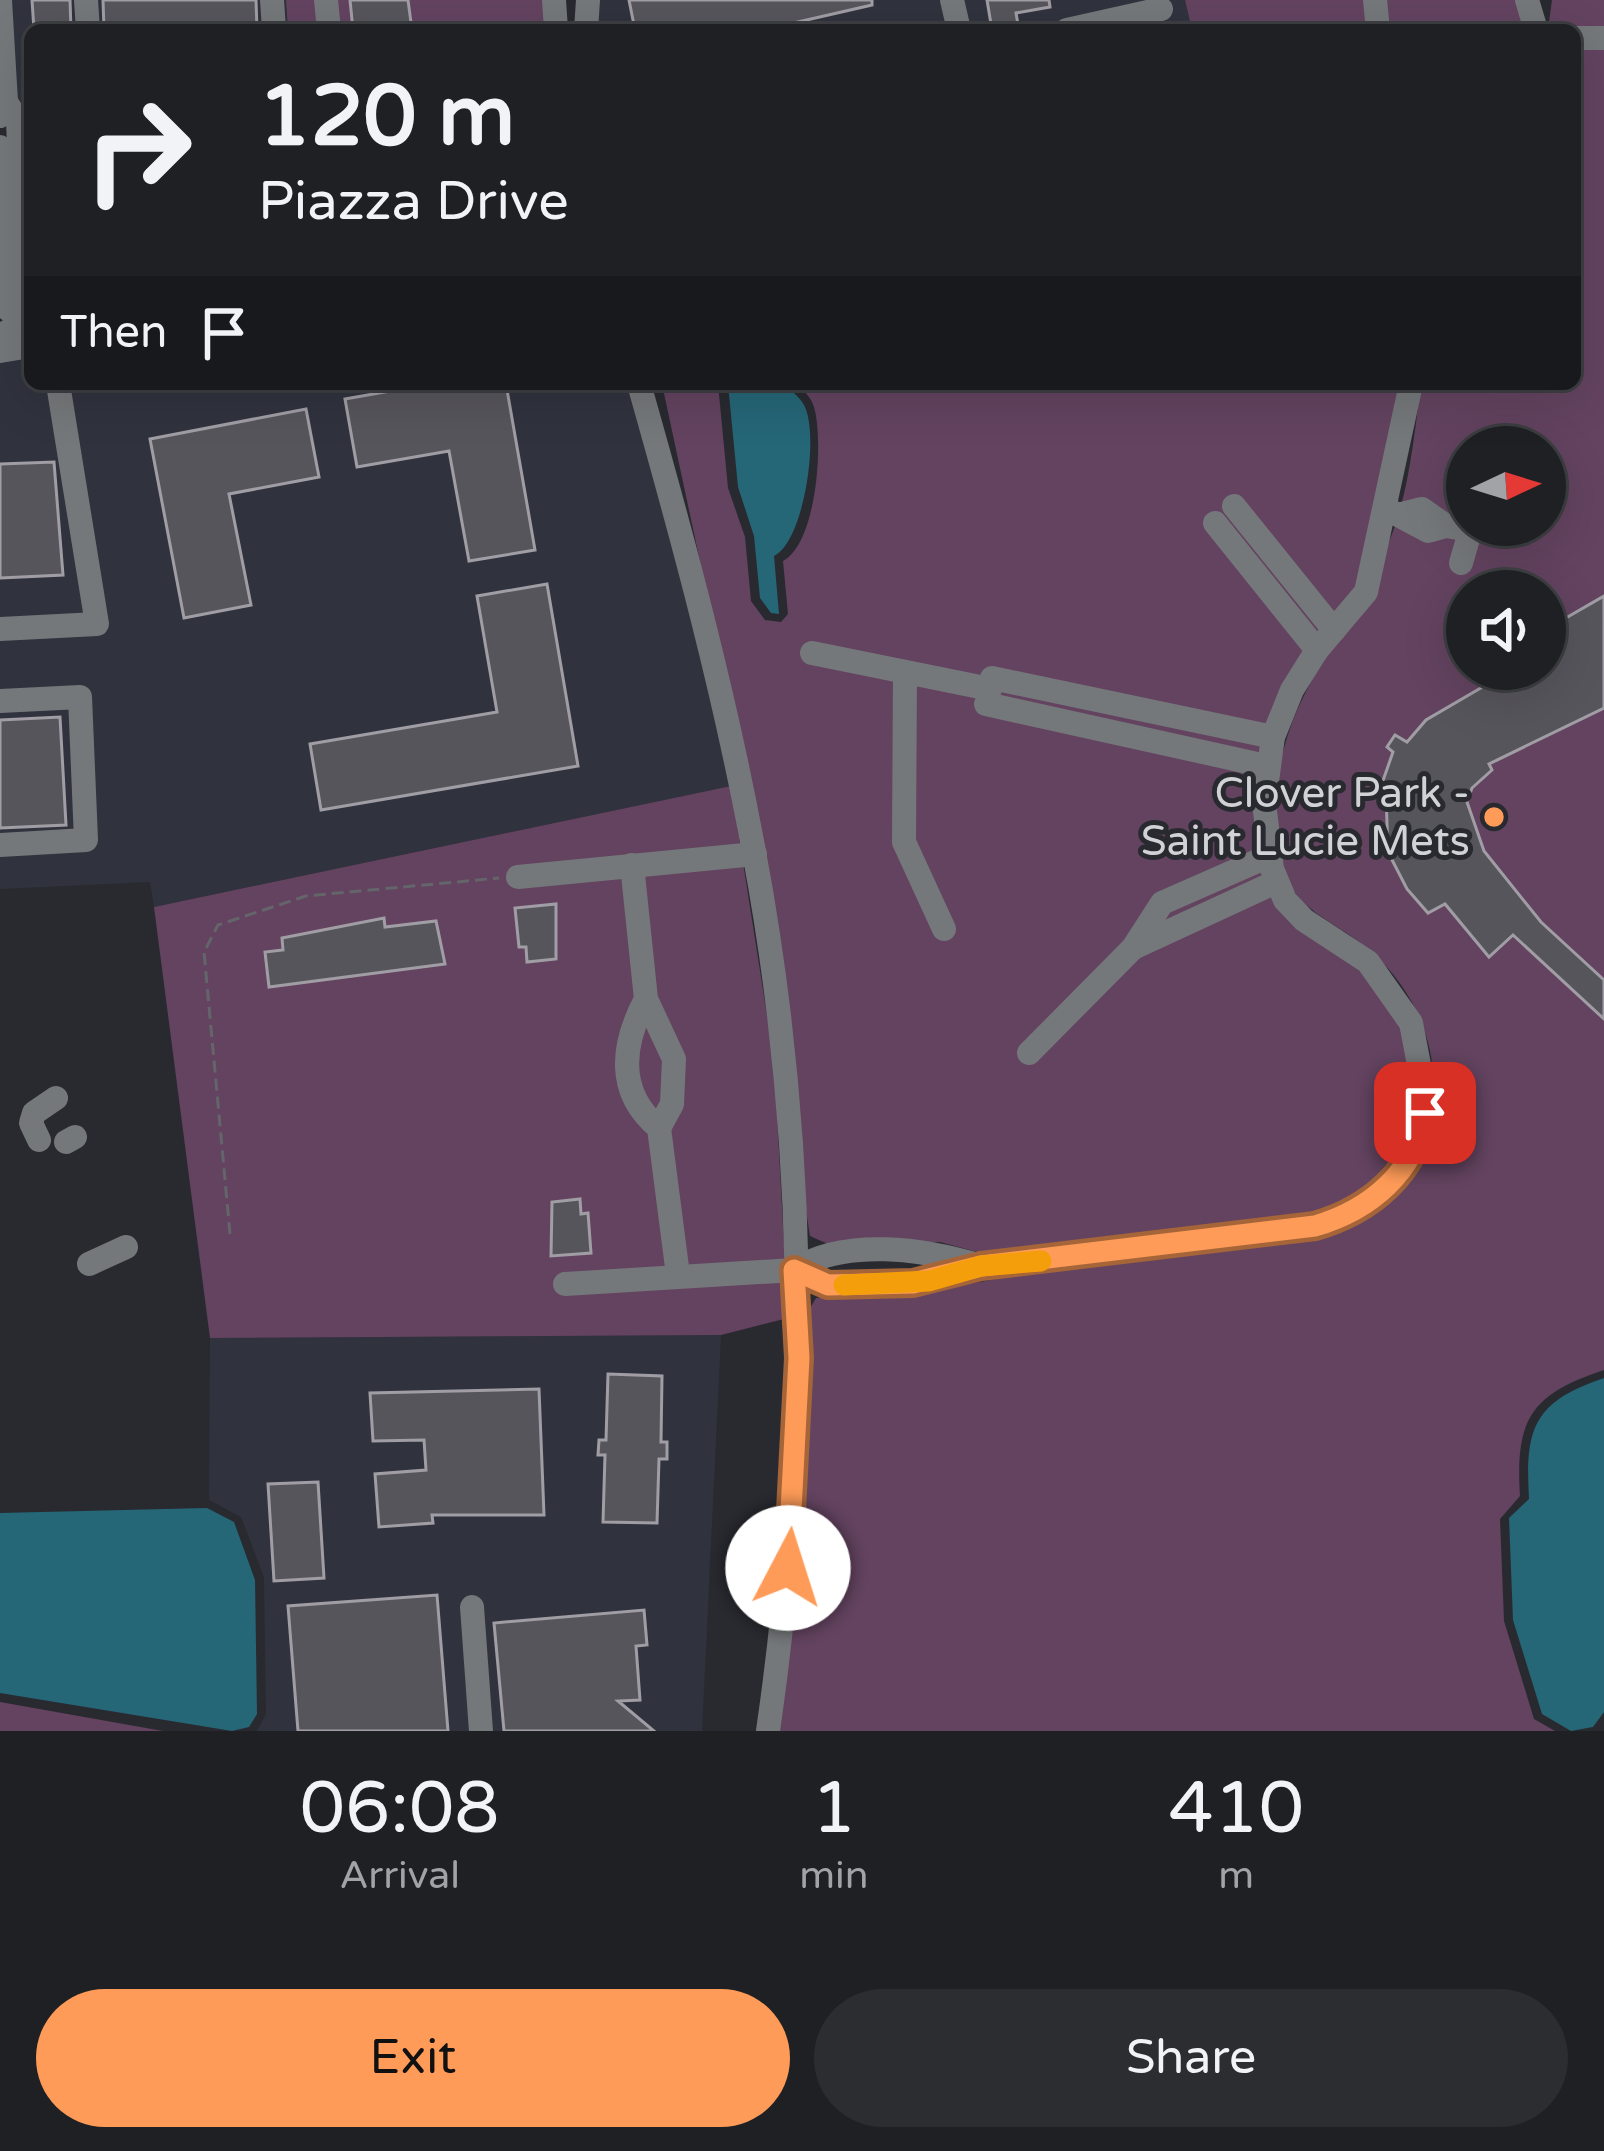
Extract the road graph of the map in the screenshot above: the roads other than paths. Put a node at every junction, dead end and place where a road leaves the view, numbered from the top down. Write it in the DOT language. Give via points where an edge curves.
graph roads {
  1 [pos="0,0"];
  2 [pos="1119,9"];
  3 [pos="1162,13"];
  4 [pos="1082,24"];
  5 [pos="10,98"];
  6 [pos="0,147"];
  7 [pos="16,309"];
  8 [pos="0,336"];
  9 [pos="59,390"];
  10 [pos="641,390"];
  11 [pos="1410,390"];
  12 [pos="1394,512"];
  13 [pos="1446,527"];
  14 [pos="1462,546"];
  15 [pos="1461,563"];
  16 [pos="0,629"];
  17 [pos="1334,630"];
  18 [pos="1317,650"];
  19 [pos="812,653"];
  20 [pos="905,672"];
  21 [pos="989,691"];
  22 [pos="0,700"];
  23 [pos="1273,737"];
  24 [pos="1266,766"];
  25 [pos="0,845"];
  26 [pos="755,854"];
  27 [pos="1269,856"];
  28 [pos="632,865"];
  29 [pos="518,877"];
  30 [pos="1276,882"];
  31 [pos="944,929"];
  32 [pos="1133,948"];
  33 [pos="646,999"];
  34 [pos="1029,1053"];
  35 [pos="56,1098"];
  36 [pos="659,1128"];
  37 [pos="39,1140"];
  38 [pos="126,1247"];
  39 [pos="88,1264"];
  40 [pos="794,1270"];
  41 [pos="677,1275"];
  42 [pos="565,1284"];
  43 [pos="472,1607"];
  44 [pos="481,1731"];
  45 [pos="768,1731"];
  1 -- 5 [label="street"];
  2 -- 3 [label="street"];
  2 -- 4 [label="street"];
  5 -- 7 [label="street" via="18,121"];
  6 -- 7 [label="street"];
  7 -- 8 [label="street" via="15,327"];
  9 -- 16 [label="street" via="98,624"];
  10 -- 26 [label="street" via="720,686"];
  11 -- 12 [label="street"];
  12 -- 13 [label="street" via="1417,528"];
  12 -- 17 [label="street" via="1363,600"];
  14 -- 15 [label="street"];
  17 -- 18 [label="street"];
  17 -- 18 [label="street" via="1225,514"];
  18 -- 23 [label="street"];
  19 -- 20 [label="street"];
  20 -- 21 [label="street"];
  20 -- 31 [label="street" via="904,842"];
  21 -- 23 [label="street"];
  21 -- 24 [label="street"];
  22 -- 25 [label="street" via="80,697 86,840"];
  23 -- 24 [label="street"];
  24 -- 27 [label="street"];
  26 -- 28 [label="street"];
  26 -- 40 [label="street" via="783,1057"];
  27 -- 30 [label="street"];
  27 -- 32 [label="street" via="1162,903"];
  28 -- 29 [label="street"];
  28 -- 33 [label="street"];
  30 -- 32 [label="street"];
  30 -- 40 [label="street" via="1296,914 1376,970 1411,1023 1426,1101 1420,1135 1406,1166 1362,1207 1315,1226 981,1266 901,1251 819,1255"];
  32 -- 34 [label="street"];
  33 -- 36 [label="street" via="674,1059 672,1104"];
  33 -- 36 [label="street" via="625,1048 627,1080"];
  35 -- 37 [label="street" via="34,1113"];
  36 -- 41 [label="street"];
  38 -- 39 [label="street"];
  40 -- 41 [label="street"];
  40 -- 45 [label="street" via="792,1526"];
  41 -- 42 [label="street"];
  43 -- 44 [label="street"];
}
